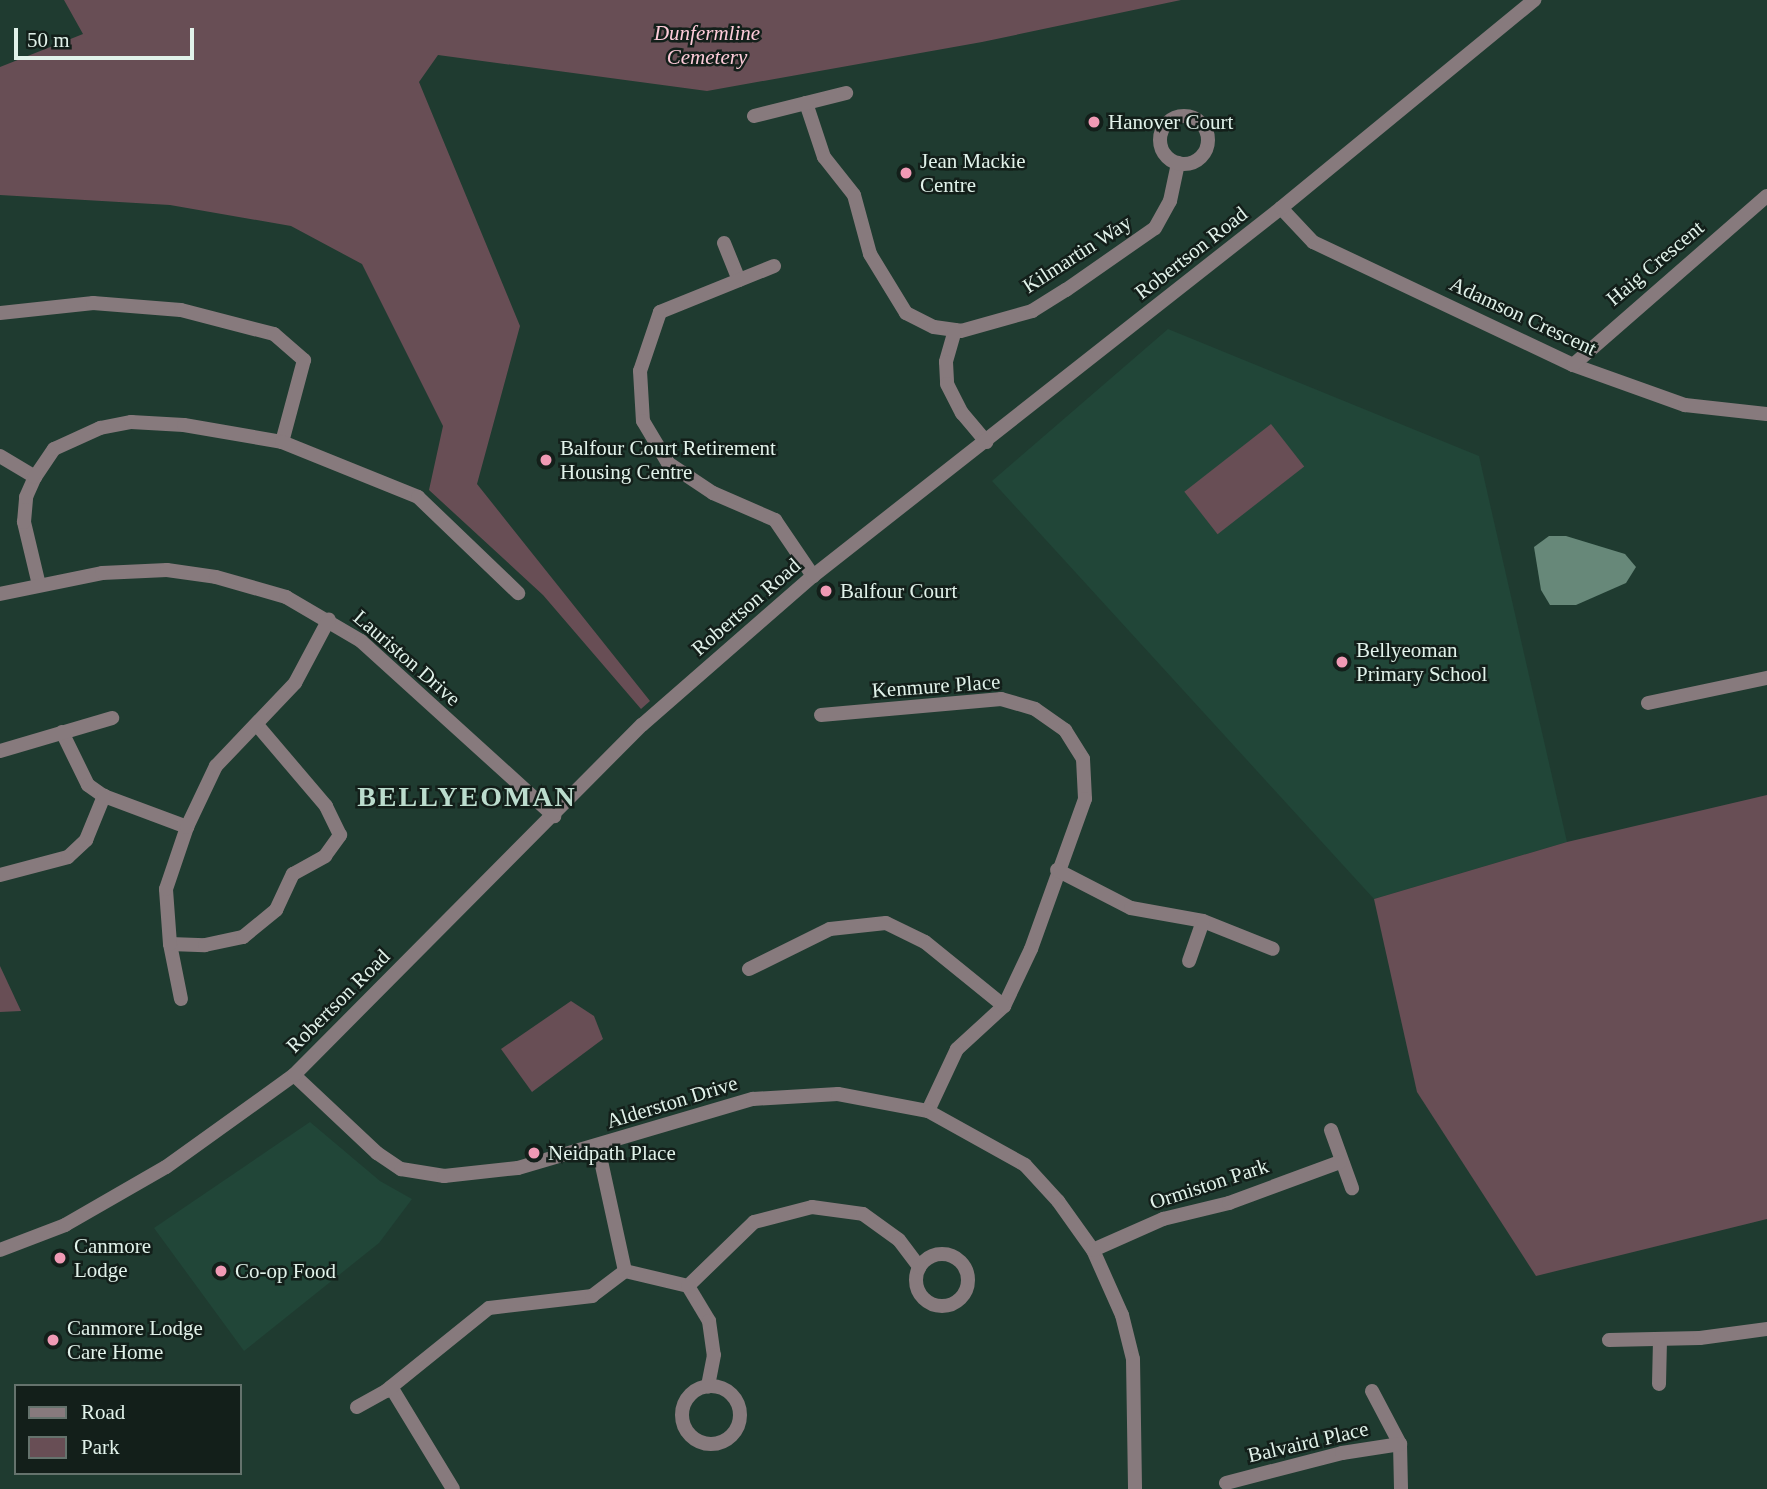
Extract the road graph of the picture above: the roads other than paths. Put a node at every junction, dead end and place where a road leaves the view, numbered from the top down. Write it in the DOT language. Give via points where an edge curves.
graph roads {
  1 [pos="1534,0"];
  2 [pos="846,93"];
  3 [pos="806,103"];
  4 [pos="754,116"];
  5 [pos="1178,163"];
  6 [pos="1767,197"];
  7 [pos="1282,208"];
  8 [pos="724,243"];
  9 [pos="774,266"];
  10 [pos="739,280"];
  11 [pos="0,313"];
  12 [pos="955,330"];
  13 [pos="1573,365"];
  14 [pos="1767,414"];
  15 [pos="282,442"];
  16 [pos="986,442"];
  17 [pos="0,456"];
  18 [pos="35,478"];
  19 [pos="813,576"];
  20 [pos="39,586"];
  21 [pos="518,593"];
  22 [pos="0,594"];
  23 [pos="329,619"];
  24 [pos="1767,678"];
  25 [pos="1648,703"];
  26 [pos="821,715"];
  27 [pos="112,718"];
  28 [pos="258,726"];
  29 [pos="62,732"];
  30 [pos="0,751"];
  31 [pos="104,796"];
  32 [pos="554,816"];
  33 [pos="187,827"];
  34 [pos="1057,870"];
  35 [pos="0,874"];
  36 [pos="1203,921"];
  37 [pos="170,944"];
  38 [pos="1273,949"];
  39 [pos="1189,961"];
  40 [pos="749,969"];
  41 [pos="181,999"];
  42 [pos="1004,1006"];
  43 [pos="294,1075"];
  44 [pos="928,1111"];
  45 [pos="1331,1130"];
  46 [pos="598,1147"];
  47 [pos="1340,1162"];
  48 [pos="1352,1188"];
  49 [pos="0,1250"];
  50 [pos="1093,1250"];
  51 [pos="919,1267"];
  52 [pos="625,1271"];
  53 [pos="688,1286"];
  54 [pos="1767,1329"];
  55 [pos="1609,1340"];
  56 [pos="1660,1341"];
  57 [pos="1659,1384"];
  58 [pos="708,1386"];
  59 [pos="391,1387"];
  60 [pos="1372,1391"];
  61 [pos="357,1407"];
  62 [pos="1400,1444"];
  63 [pos="1226,1483"];
  64 [pos="453,1489"];
  65 [pos="1135,1489"];
  66 [pos="1401,1489"];
  1 -- 7 [label="street, Robertson Road"];
  2 -- 3 [label="street"];
  3 -- 4 [label="street"];
  3 -- 12 [label="street, Kilmartin Way" via="824,156 853,195 870,254 906,313 934,327"];
  5 -- 12 [label="street, Kilmartin Way" via="1170,201 1146,235 1031,311"];
  6 -- 13 [label="street, Haig Crescent"];
  7 -- 13 [label="street, Adamson Crescent" via="1313,242"];
  7 -- 16 [label="street, Robertson Road"];
  8 -- 10 [label="street"];
  9 -- 10 [label="street"];
  10 -- 19 [label="street" via="660,312 640,371 643,421 668,463 713,493 775,520"];
  11 -- 15 [label="street" via="105,304 181,310 274,334 304,360"];
  12 -- 16 [label="street" via="946,362 947,384 962,414"];
  13 -- 14 [label="street, Adamson Crescent" via="1685,405"];
  15 -- 18 [label="street" via="184,425 131,422 100,428 54,449"];
  15 -- 21 [label="street" via="418,497"];
  16 -- 19 [label="street, Robertson Road"];
  17 -- 18 [label="street"];
  18 -- 20 [label="street" via="26,497 24,522"];
  19 -- 32 [label="street, Robertson Road" via="642,725"];
  20 -- 22 [label="street, Lauriston Drive"];
  20 -- 23 [label="street, Lauriston Drive" via="102,573 167,570 216,577 286,597"];
  23 -- 28 [label="street" via="295,683"];
  23 -- 32 [label="street, Lauriston Drive" via="361,641"];
  24 -- 25 [label="street"];
  26 -- 34 [label="street, Kenmure Place" via="1001,699 1035,709 1065,730 1083,759 1085,799"];
  27 -- 29 [label="street"];
  28 -- 33 [label="street" via="216,766"];
  28 -- 37 [label="street" via="326,806 340,835 326,856 293,874 276,910 243,937 205,945"];
  29 -- 30 [label="street"];
  29 -- 31 [label="street" via="88,785"];
  31 -- 33 [label="street"];
  31 -- 35 [label="street" via="86,840 68,857"];
  32 -- 43 [label="street, Robertson Road"];
  33 -- 37 [label="street" via="166,889"];
  34 -- 36 [label="street" via="1131,908"];
  34 -- 42 [label="street, Kenmure Place" via="1031,949"];
  36 -- 38 [label="street"];
  36 -- 39 [label="street"];
  37 -- 41 [label="street"];
  40 -- 42 [label="street" via="830,929 886,923 925,942"];
  42 -- 44 [label="street, Kenmure Place" via="957,1049"];
  43 -- 46 [label="street, Alderston Drive" via="377,1153 401,1169 444,1176 518,1168"];
  43 -- 49 [label="street, Robertson Road" via="166,1167 65,1225"];
  44 -- 46 [label="street, Alderston Drive" via="838,1094 753,1099"];
  44 -- 50 [label="street, Alderston Drive" via="1025,1165"];
  45 -- 47 [label="street"];
  46 -- 52 [label="street"];
  47 -- 48 [label="street"];
  47 -- 50 [label="street, Ormiston Park" via="1230,1202 1163,1219"];
  50 -- 65 [label="street, Alderston Drive" via="1122,1315 1133,1359"];
  51 -- 53 [label="street" via="899,1240 863,1214 812,1207 754,1222"];
  52 -- 53 [label="street"];
  52 -- 59 [label="street" via="592,1296 489,1308"];
  53 -- 58 [label="street" via="709,1321 714,1355"];
  54 -- 56 [label="street"];
  55 -- 56 [label="street"];
  56 -- 57 [label="street"];
  58 -- 58 [label="street" via="689,1396 682,1420 693,1438 719,1443 734,1433 740,1410 726,1390"];
  59 -- 61 [label="street"];
  59 -- 64 [label="street"];
  60 -- 62 [label="street, Balvaird Place"];
  62 -- 63 [label="street, Balvaird Place" via="1342,1453"];
  62 -- 66 [label="street, Balvaird Place"];
}
